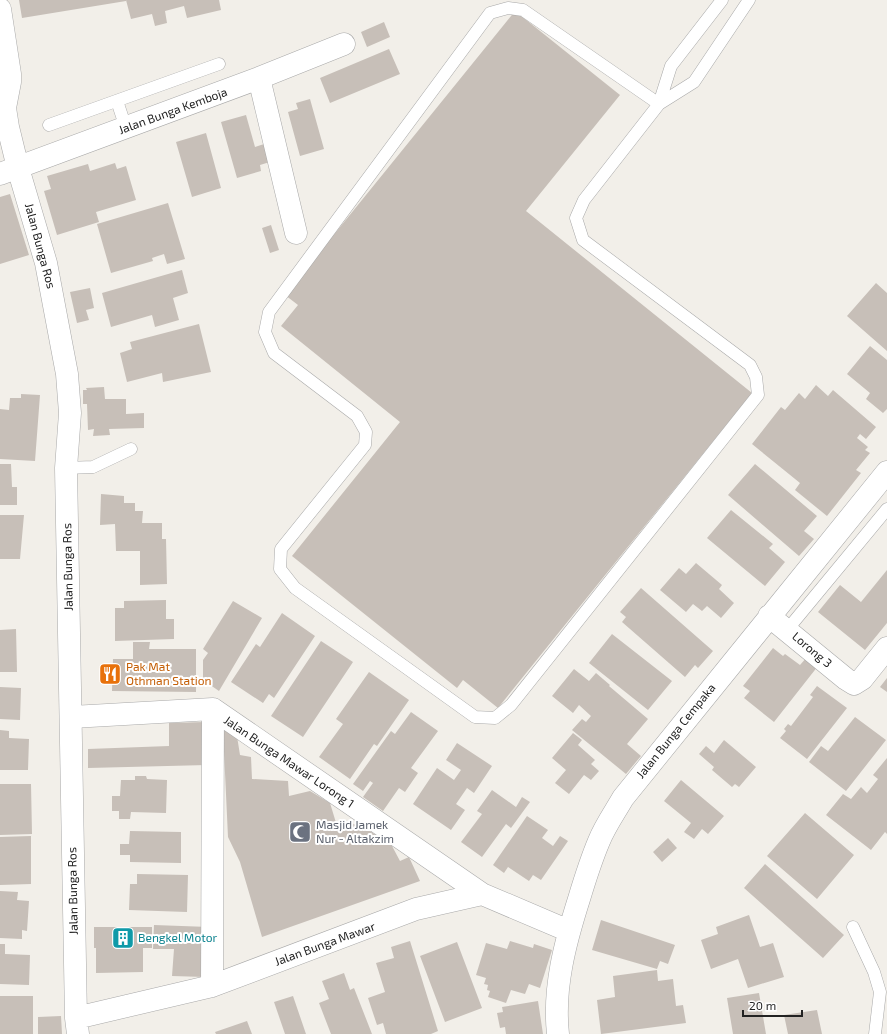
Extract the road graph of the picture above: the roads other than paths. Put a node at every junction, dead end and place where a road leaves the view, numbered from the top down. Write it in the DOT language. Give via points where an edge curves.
graph roads {
  1 [pos="722,0"];
  2 [pos="749,0"];
  3 [pos="0,9"];
  4 [pos="344,44"];
  5 [pos="219,64"];
  6 [pos="260,78"];
  7 [pos="117,101"];
  8 [pos="659,104"];
  9 [pos="3,118"];
  10 [pos="49,125"];
  11 [pos="126,128"];
  12 [pos="9,171"];
  13 [pos="296,233"];
  14 [pos="131,449"];
  15 [pos="66,468"];
  16 [pos="887,472"];
  17 [pos="887,509"];
  18 [pos="769,616"];
  19 [pos="787,630"];
  20 [pos="887,648"];
  21 [pos="213,709"];
  22 [pos="72,717"];
  23 [pos="482,894"];
  24 [pos="853,927"];
  25 [pos="569,931"];
  26 [pos="212,986"];
  27 [pos="77,1026"];
  28 [pos="558,1034"];
  29 [pos="875,1034"];
  1 -- 8 [label="lane" via="671,66"];
  2 -- 8 [label="lane" via="694,82"];
  3 -- 9 [label="street, Jalan Bunga Ros" via="10,74"];
  4 -- 6 [label="street, Jalan Bunga Kemboja"];
  5 -- 7 [label="lane"];
  6 -- 11 [label="street, Jalan Bunga Kemboja"];
  6 -- 13 [label="street"];
  7 -- 10 [label="lane"];
  7 -- 11 [label="lane"];
  8 -- 8 [label="lane" via="584,200 576,218 583,240 750,365 756,377 758,395 511,705 495,718 475,717 295,588 280,569 281,549 365,445 366,432 357,416 274,353 265,332 269,312 490,14 508,8 523,10"];
  9 -- 12 [label="street, Jalan Bunga Ros"];
  11 -- 12 [label="street, Jalan Bunga Kemboja"];
  12 -- 15 [label="street, Jalan Bunga Ros" via="46,263 67,374 70,413"];
  14 -- 15 [label="lane" via="93,467"];
  15 -- 22 [label="street, Jalan Bunga Ros"];
  16 -- 18 [label="street, Jalan Bunga Cempaka"];
  17 -- 19 [label="lane"];
  18 -- 19 [label="street, Lorong 3"];
  18 -- 25 [label="street, Jalan Bunga Cempaka" via="623,798 600,840"];
  19 -- 20 [label="street, Lorong 3" via="854,684 862,679"];
  21 -- 22 [label="street, Jalan Bunga Mawar Lorong 1"];
  21 -- 23 [label="street, Jalan Bunga Mawar Lorong 1"];
  21 -- 26 [label="street"];
  22 -- 27 [label="street, Jalan Bunga Ros"];
  23 -- 25 [label="street"];
  23 -- 26 [label="street, Jalan Bunga Mawar" via="416,909"];
  24 -- 29 [label="lane" via="874,972 880,992"];
  25 -- 28 [label="street, Jalan Bunga Cempaka" via="558,987"];
  26 -- 27 [label="street, Jalan Bunga Mawar"];
}
